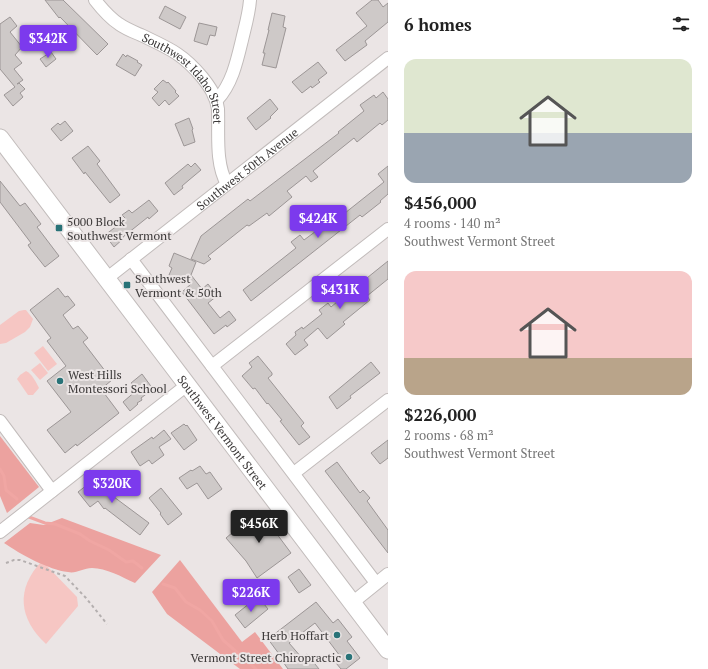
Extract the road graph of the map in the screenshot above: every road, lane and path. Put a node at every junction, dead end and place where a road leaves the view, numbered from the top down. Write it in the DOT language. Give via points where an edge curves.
graph roads {
  1 [pos="95,0"];
  2 [pos="250,0"];
  3 [pos="388,58"];
  4 [pos="217,100"];
  5 [pos="0,138"];
  6 [pos="227,184"];
  7 [pos="388,229"];
  8 [pos="131,259"];
  9 [pos="106,279"];
  10 [pos="212,366"];
  11 [pos="187,385"];
  12 [pos="388,400"];
  13 [pos="0,420"];
  14 [pos="294,473"];
  15 [pos="52,491"];
  16 [pos="0,532"];
  17 [pos="6,562"];
  18 [pos="388,574"];
  19 [pos="376,582"];
  20 [pos="352,603"];
  21 [pos="108,624"];
  22 [pos="388,650"];
  1 -- 4 [label="street, Southwest Idaho Street" via="119,25 182,56 212,90"];
  2 -- 4 [label="street" via="234,70 223,94"];
  3 -- 6 [label="street, Southwest 50th Avenue"];
  4 -- 6 [label="street, Southwest Idaho Street" via="221,166"];
  5 -- 9 [label="main road, Southwest Vermont Street"];
  6 -- 8 [label="street, Southwest 50th Avenue"];
  7 -- 10 [label="street"];
  8 -- 9 [label="street, Southwest 50th Avenue"];
  8 -- 10 [label="street"];
  9 -- 11 [label="main road, Southwest Vermont Street"];
  10 -- 14 [label="street"];
  11 -- 15 [label="street"];
  11 -- 20 [label="main road, Southwest Vermont Street"];
  12 -- 14 [label="street"];
  13 -- 15 [label="street"];
  14 -- 19 [label="street"];
  15 -- 16 [label="street"];
  17 -- 21 [label="path" via="20,560 65,576"];
  18 -- 19 [label="street"];
  19 -- 20 [label="street"];
  20 -- 22 [label="main road, Southwest Vermont Street"];
}
